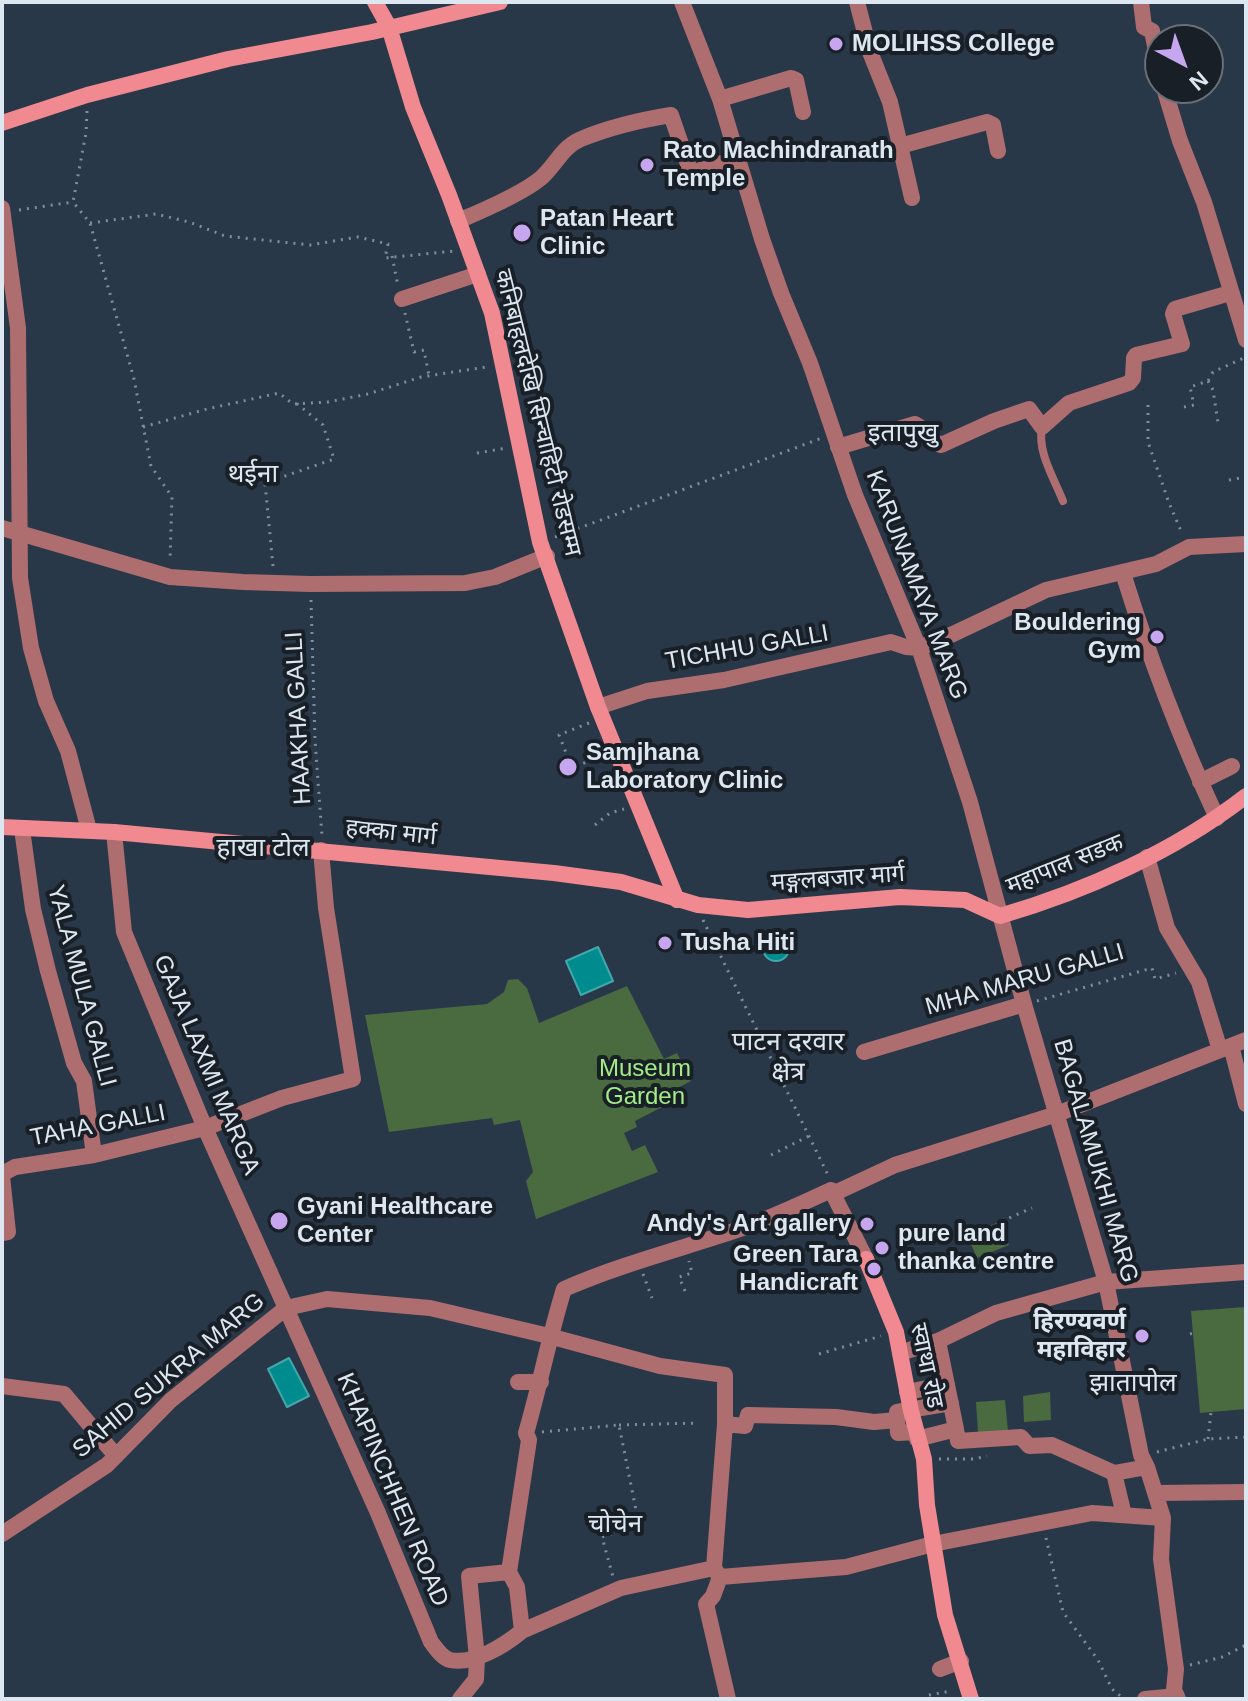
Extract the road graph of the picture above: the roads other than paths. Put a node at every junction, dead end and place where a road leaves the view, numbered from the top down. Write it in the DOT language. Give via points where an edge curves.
graph roads {
  1 [pos="375,2"];
  2 [pos="500,2"];
  3 [pos="682,2"];
  4 [pos="857,2"];
  5 [pos="1141,2"];
  6 [pos="474,5"];
  7 [pos="1144,27"];
  8 [pos="380,30"];
  9 [pos="720,99"];
  10 [pos="1169,104"];
  11 [pos="803,112"];
  12 [pos="2,123"];
  13 [pos="900,146"];
  14 [pos="998,151"];
  15 [pos="737,158"];
  16 [pos="912,198"];
  17 [pos="2,210"];
  18 [pos="458,221"];
  19 [pos="478,274"];
  20 [pos="1230,293"];
  21 [pos="402,299"];
  22 [pos="1246,340"];
  23 [pos="1042,427"];
  24 [pos="836,440"];
  25 [pos="1063,501"];
  26 [pos="2,528"];
  27 [pos="20,532"];
  28 [pos="1246,544"];
  29 [pos="544,549"];
  30 [pos="1123,573"];
  31 [pos="912,648"];
  32 [pos="601,712"];
  33 [pos="1232,766"];
  34 [pos="1200,782"];
  35 [pos="1246,796"];
  36 [pos="1217,818"];
  37 [pos="2,827"];
  38 [pos="22,829"];
  39 [pos="89,830"];
  40 [pos="114,832"];
  41 [pos="321,850"];
  42 [pos="1147,857"];
  43 [pos="677,900"];
  44 [pos="1000,916"];
  45 [pos="1024,1004"];
  46 [pos="1232,1045"];
  47 [pos="864,1052"];
  48 [pos="1246,1104"];
  49 [pos="1057,1114"];
  50 [pos="205,1128"];
  51 [pos="94,1155"];
  52 [pos="2,1175"];
  53 [pos="834,1191"];
  54 [pos="2,1233"];
  55 [pos="1246,1272"];
  56 [pos="1106,1282"];
  57 [pos="286,1308"];
  58 [pos="549,1336"];
  59 [pos="938,1341"];
  60 [pos="900,1353"];
  61 [pos="518,1382"];
  62 [pos="541,1382"];
  63 [pos="947,1384"];
  64 [pos="2,1386"];
  65 [pos="907,1392"];
  66 [pos="725,1402"];
  67 [pos="951,1403"];
  68 [pos="748,1415"];
  69 [pos="904,1415"];
  70 [pos="725,1424"];
  71 [pos="956,1429"];
  72 [pos="916,1435"];
  73 [pos="116,1456"];
  74 [pos="1144,1461"];
  75 [pos="1114,1473"];
  76 [pos="1246,1492"];
  77 [pos="1156,1493"];
  78 [pos="1124,1515"];
  79 [pos="1163,1518"];
  80 [pos="2,1534"];
  81 [pos="933,1544"];
  82 [pos="509,1572"];
  83 [pos="717,1573"];
  84 [pos="522,1631"];
  85 [pos="477,1658"];
  86 [pos="961,1661"];
  87 [pos="940,1669"];
  88 [pos="969,1693"];
  89 [pos="468,1696"];
  90 [pos="1178,1698"];
  91 [pos="728,1699"];
  92 [pos="1145,1699"];
  1 -- 8 [label="street, कनिबाहलदेखि सिन्चाहिटी रोडसम्म"];
  2 -- 6 [label="street"];
  3 -- 9 [label="street, KARUNAMAYA MARG"];
  4 -- 13 [label="street"];
  5 -- 7 [label="street"];
  6 -- 8 [label="street"];
  8 -- 12 [label="street" via="228,59"];
  8 -- 18 [label="street, कनिबाहलदेखि सिन्चाहिटी रोडसम्म"];
  9 -- 11 [label="street" via="791,78 796,80"];
  9 -- 15 [label="street, KARUNAMAYA MARG"];
  10 -- 20 [label="street"];
  13 -- 14 [label="street" via="987,122 993,125"];
  13 -- 16 [label="street"];
  15 -- 18 [label="street" via="691,173 671,115 629,121 579,140 561,152 539,180"];
  15 -- 24 [label="street, KARUNAMAYA MARG"];
  17 -- 27 [label="street" via="18,328"];
  18 -- 19 [label="street, कनिबाहलदेखि सिन्चाहिटी रोडसम्म"];
  19 -- 21 [label="street"];
  19 -- 29 [label="street, कनिबाहलदेखि सिन्चाहिटी रोडसम्म" via="492,313"];
  20 -- 22 [label="street"];
  20 -- 23 [label="street" via="1175,309 1182,344 1136,355 1129,383 1069,403"];
  23 -- 24 [label="street" via="1029,409 941,445 915,424"];
  23 -- 25 [label="lane" via="1042,449"];
  24 -- 31 [label="street, KARUNAMAYA MARG"];
  26 -- 27 [label="street"];
  27 -- 29 [label="street" via="170,577 310,584 465,583 495,577"];
  27 -- 39 [label="street" via="20,578 31,648"];
  28 -- 30 [label="street" via="1189,547"];
  29 -- 32 [label="street, कनिबाहलदेखि सिन्चाहिटी रोडसम्म"];
  30 -- 31 [label="street" via="1046,590"];
  30 -- 34 [label="street"];
  31 -- 32 [label="street, TICHHU GALLI" via="891,642 724,680 647,691"];
  31 -- 44 [label="street, KARUNAMAYA MARG" via="978,828"];
  32 -- 43 [label="street, कनिबाहलदेखि सिन्चाहिटी रोडसम्म"];
  33 -- 34 [label="street"];
  34 -- 36 [label="street"];
  35 -- 36 [label="street, महापाल सडक"];
  36 -- 42 [label="street, महापाल सडक"];
  37 -- 38 [label="street, हक्का मार्ग"];
  38 -- 39 [label="street, हक्का मार्ग"];
  38 -- 51 [label="street, YALA MULA GALLI" via="33,909 74,1063 84,1081"];
  39 -- 40 [label="street, हक्का मार्ग"];
  40 -- 41 [label="street, हक्का मार्ग"];
  40 -- 50 [label="street, GAJA LAXMI MARGA" via="124,932"];
  41 -- 43 [label="street, हक्का मार्ग" via="621,882"];
  41 -- 50 [label="street, TAHA GALLI" via="353,1079 282,1098"];
  42 -- 44 [label="street, महापाल सडक"];
  42 -- 46 [label="street" via="1167,928"];
  43 -- 44 [label="street, मङ्गलबजार मार्ग" via="748,910 932,898 965,900"];
  44 -- 45 [label="street, BAGALAMUKHI MARG"];
  45 -- 47 [label="street, MHA MARU GALLI"];
  45 -- 49 [label="street, BAGALAMUKHI MARG"];
  46 -- 48 [label="street"];
  46 -- 49 [label="street"];
  49 -- 53 [label="street" via="895,1165"];
  49 -- 56 [label="street, BAGALAMUKHI MARG"];
  50 -- 51 [label="street, TAHA GALLI"];
  50 -- 57 [label="street, GAJA LAXMI MARGA"];
  51 -- 52 [label="street, TAHA GALLI" via="15,1167"];
  52 -- 54 [label="street" via="8,1232"];
  53 -- 58 [label="street" via="564,1289"];
  53 -- 60 [label="street, स्वाथा रोड" via="896,1332"];
  55 -- 56 [label="street"];
  56 -- 59 [label="street" via="996,1313"];
  56 -- 74 [label="street, BAGALAMUKHI MARG"];
  57 -- 58 [label="street" via="327,1299 430,1308"];
  57 -- 73 [label="street, SAHID SUKRA MARG" via="171,1400"];
  57 -- 85 [label="street, KHAPINCHHEN ROAD" via="431,1642 449,1660"];
  58 -- 62 [label="street"];
  58 -- 66 [label="street" via="660,1366 725,1375"];
  59 -- 60 [label="street"];
  59 -- 63 [label="street"];
  60 -- 65 [label="street, स्वाथा रोड"];
  61 -- 62 [label="street"];
  62 -- 82 [label="street" via="526,1433"];
  63 -- 65 [label="street"];
  63 -- 67 [label="street"];
  64 -- 73 [label="street" via="64,1394"];
  65 -- 69 [label="street, स्वाथा रोड"];
  66 -- 68 [label="street" via="749,1404"];
  66 -- 70 [label="street"];
  67 -- 69 [label="street"];
  67 -- 71 [label="street"];
  68 -- 69 [label="street" via="874,1422"];
  68 -- 70 [label="street" via="745,1426"];
  69 -- 72 [label="street, स्वाथा रोड"];
  70 -- 83 [label="street"];
  71 -- 72 [label="street"];
  71 -- 75 [label="street" via="958,1441 1021,1437 1029,1446 1052,1445"];
  72 -- 81 [label="street, स्वाथा रोड" via="924,1459"];
  73 -- 80 [label="street, SAHID SUKRA MARG"];
  74 -- 75 [label="street"];
  74 -- 77 [label="street, BAGALAMUKHI MARG"];
  75 -- 78 [label="street"];
  76 -- 77 [label="street"];
  77 -- 79 [label="street, BAGALAMUKHI MARG"];
  78 -- 79 [label="street"];
  78 -- 81 [label="street" via="1092,1513"];
  79 -- 90 [label="street" via="1161,1559"];
  81 -- 83 [label="street" via="846,1567"];
  81 -- 86 [label="street, स्वाथा रोड" via="945,1615"];
  82 -- 84 [label="street" via="517,1587"];
  82 -- 85 [label="street" via="469,1576"];
  83 -- 84 [label="street" via="670,1576 617,1590"];
  83 -- 91 [label="street" via="706,1604"];
  84 -- 85 [label="street"];
  85 -- 89 [label="street"];
  86 -- 87 [label="street"];
  86 -- 88 [label="street, स्वाथा रोड"];
  90 -- 92 [label="street"];
}
